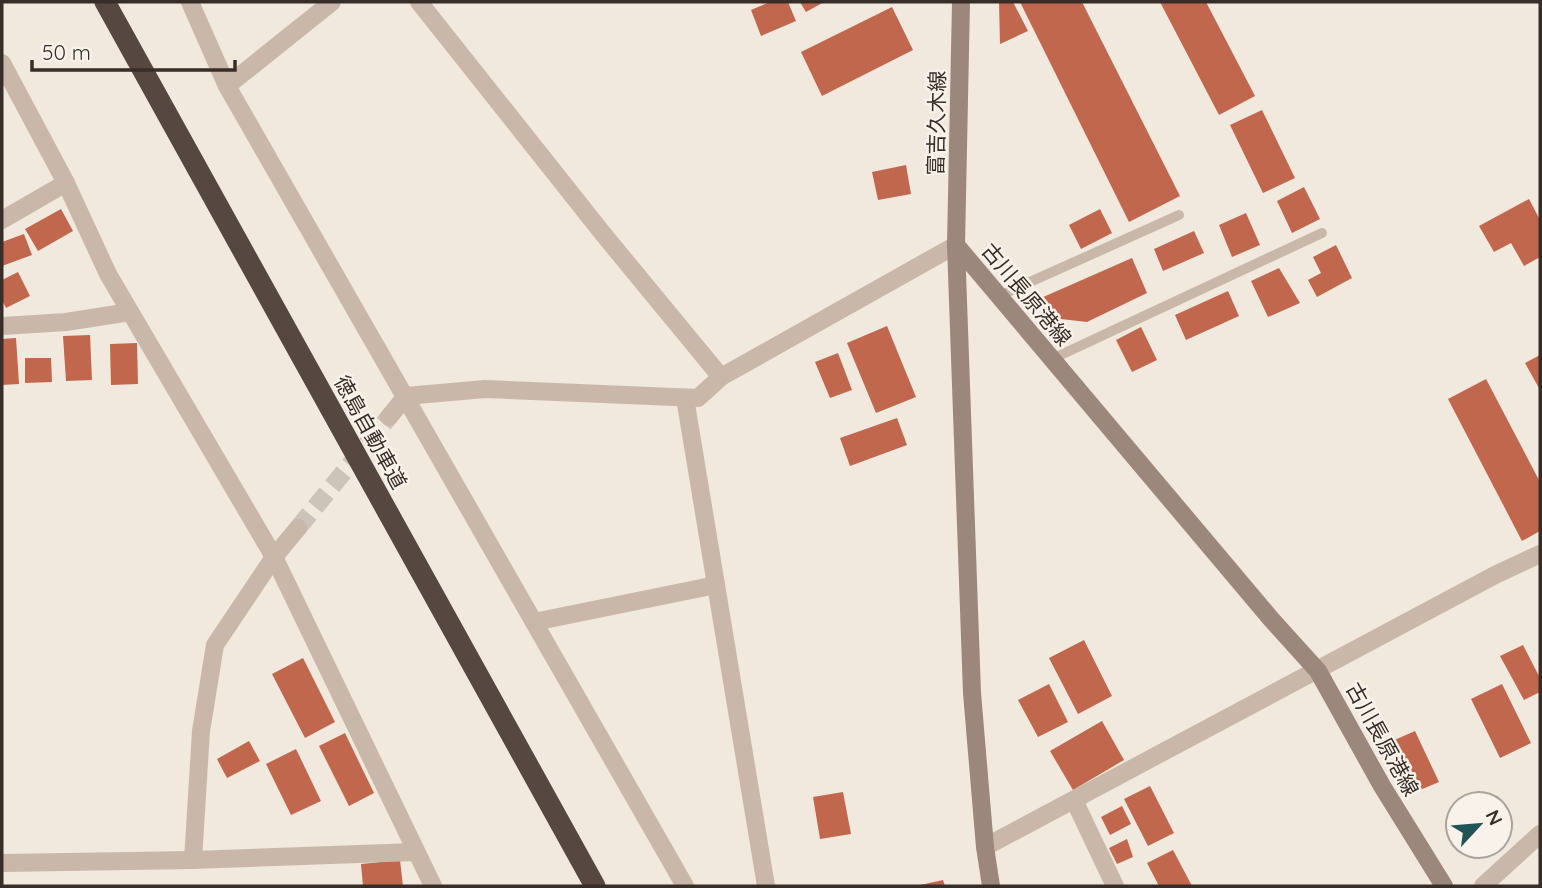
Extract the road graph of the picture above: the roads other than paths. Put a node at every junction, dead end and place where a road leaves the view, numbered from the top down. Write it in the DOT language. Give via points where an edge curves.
graph roads {
  1 [pos="104,2"];
  2 [pos="190,2"];
  3 [pos="332,2"];
  4 [pos="419,2"];
  5 [pos="961,2"];
  6 [pos="2,63"];
  7 [pos="228,86"];
  8 [pos="66,183"];
  9 [pos="1179,215"];
  10 [pos="2,220"];
  11 [pos="1322,233"];
  12 [pos="956,245"];
  13 [pos="999,296"];
  14 [pos="131,312"];
  15 [pos="2,326"];
  16 [pos="1052,359"];
  17 [pos="721,377"];
  18 [pos="406,396"];
  19 [pos="685,398"];
  20 [pos="389,417"];
  21 [pos="298,528"];
  22 [pos="1540,554"];
  23 [pos="274,557"];
  24 [pos="716,585"];
  25 [pos="534,622"];
  26 [pos="1318,671"];
  27 [pos="1074,800"];
  28 [pos="1540,834"];
  29 [pos="985,847"];
  30 [pos="415,852"];
  31 [pos="192,860"];
  32 [pos="2,863"];
  33 [pos="433,886"];
  34 [pos="595,886"];
  35 [pos="685,886"];
  36 [pos="766,886"];
  37 [pos="991,886"];
  38 [pos="1115,886"];
  39 [pos="1444,886"];
  40 [pos="1482,886"];
  1 -- 34 [label="highway, 徳島自動車道"];
  2 -- 7 [label="street"];
  3 -- 7 [label="street"];
  4 -- 17 [label="street"];
  5 -- 12 [label="main road, 富吉久木線"];
  6 -- 8 [label="street"];
  7 -- 18 [label="street"];
  8 -- 10 [label="street"];
  8 -- 14 [label="street"];
  9 -- 13 [label="lane"];
  11 -- 16 [label="lane"];
  12 -- 13 [label="main road, 古川長原港線"];
  12 -- 17 [label="street"];
  12 -- 29 [label="main road, 古川長原港線" via="972,693"];
  13 -- 16 [label="main road, 古川長原港線"];
  14 -- 15 [label="street"];
  14 -- 23 [label="street"];
  16 -- 26 [label="main road, 古川長原港線"];
  17 -- 19 [label="street" via="698,398"];
  18 -- 19 [label="street" via="485,389"];
  18 -- 20 [label="street"];
  18 -- 25 [label="street"];
  19 -- 24 [label="street"];
  21 -- 23 [label="street"];
  22 -- 26 [label="street"];
  23 -- 30 [label="street"];
  23 -- 31 [label="street" via="215,645 201,731"];
  24 -- 25 [label="street"];
  24 -- 36 [label="street"];
  25 -- 35 [label="street"];
  26 -- 27 [label="street"];
  26 -- 39 [label="main road, 古川長原港線" via="1381,786"];
  27 -- 29 [label="street"];
  27 -- 38 [label="street"];
  28 -- 40 [label="street"];
  29 -- 37 [label="main road, 古川長原港線"];
  30 -- 31 [label="street"];
  30 -- 33 [label="street"];
  31 -- 32 [label="street"];
}
